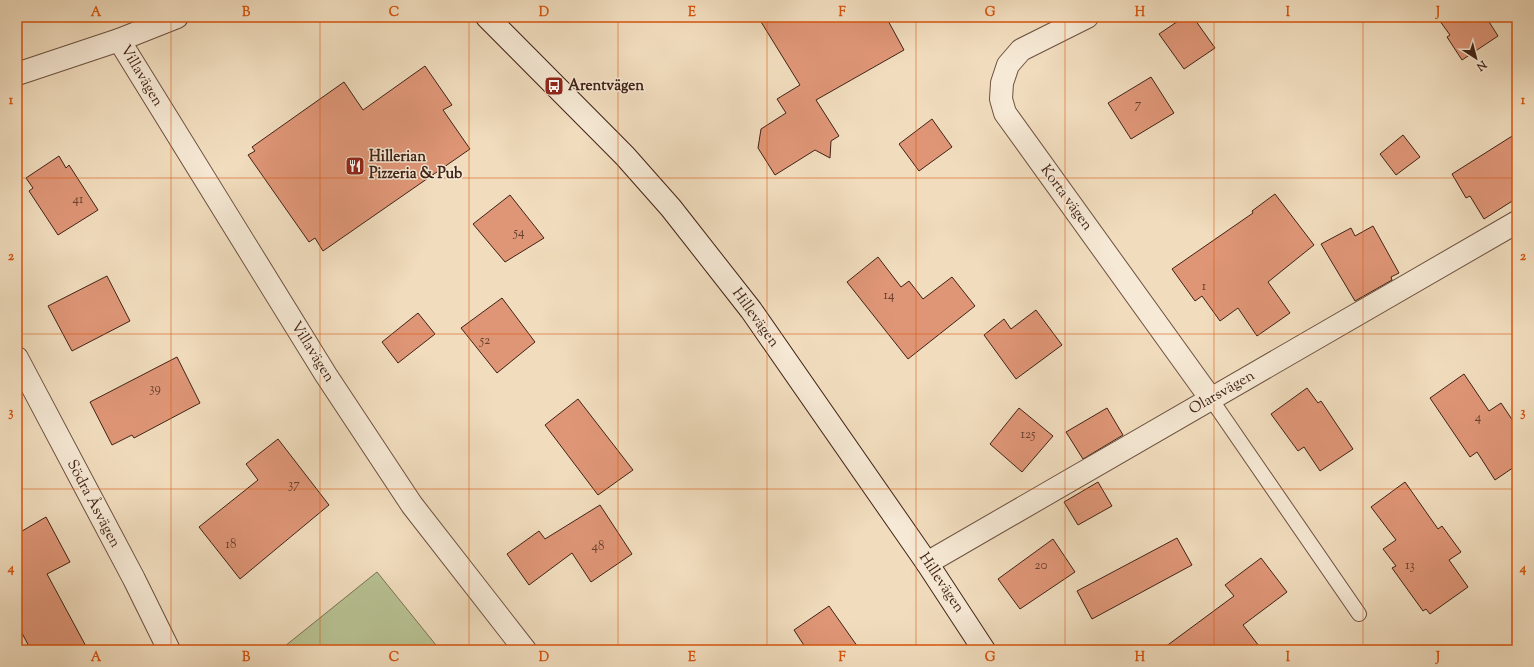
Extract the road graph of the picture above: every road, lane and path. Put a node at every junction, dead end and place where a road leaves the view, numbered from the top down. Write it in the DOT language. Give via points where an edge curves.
graph roads {
  1 [pos="177,17"];
  2 [pos="487,17"];
  3 [pos="1087,17"];
  4 [pos="119,40"];
  5 [pos="17,74"];
  6 [pos="1517,222"];
  7 [pos="17,358"];
  8 [pos="1211,399"];
  9 [pos="927,563"];
  10 [pos="1359,614"];
  11 [pos="169,650"];
  12 [pos="525,650"];
  13 [pos="984,650"];
  1 -- 4 [label="street, Villavägen"];
  2 -- 9 [label="street, Hillevägen" via="625,156 671,208 751,310"];
  3 -- 8 [label="street, Korta vägen" via="1021,50 1008,65 1002,83 1001,99 1005,113"];
  4 -- 5 [label="street, Villavägen"];
  4 -- 12 [label="street, Villavägen" via="326,375 412,505"];
  6 -- 8 [label="street, Olarsvägen"];
  7 -- 11 [label="street, Södra Åsvägen"];
  8 -- 9 [label="street, Olarsvägen"];
  8 -- 10 [label="lane"];
  9 -- 13 [label="street, Hillevägen"];
}
